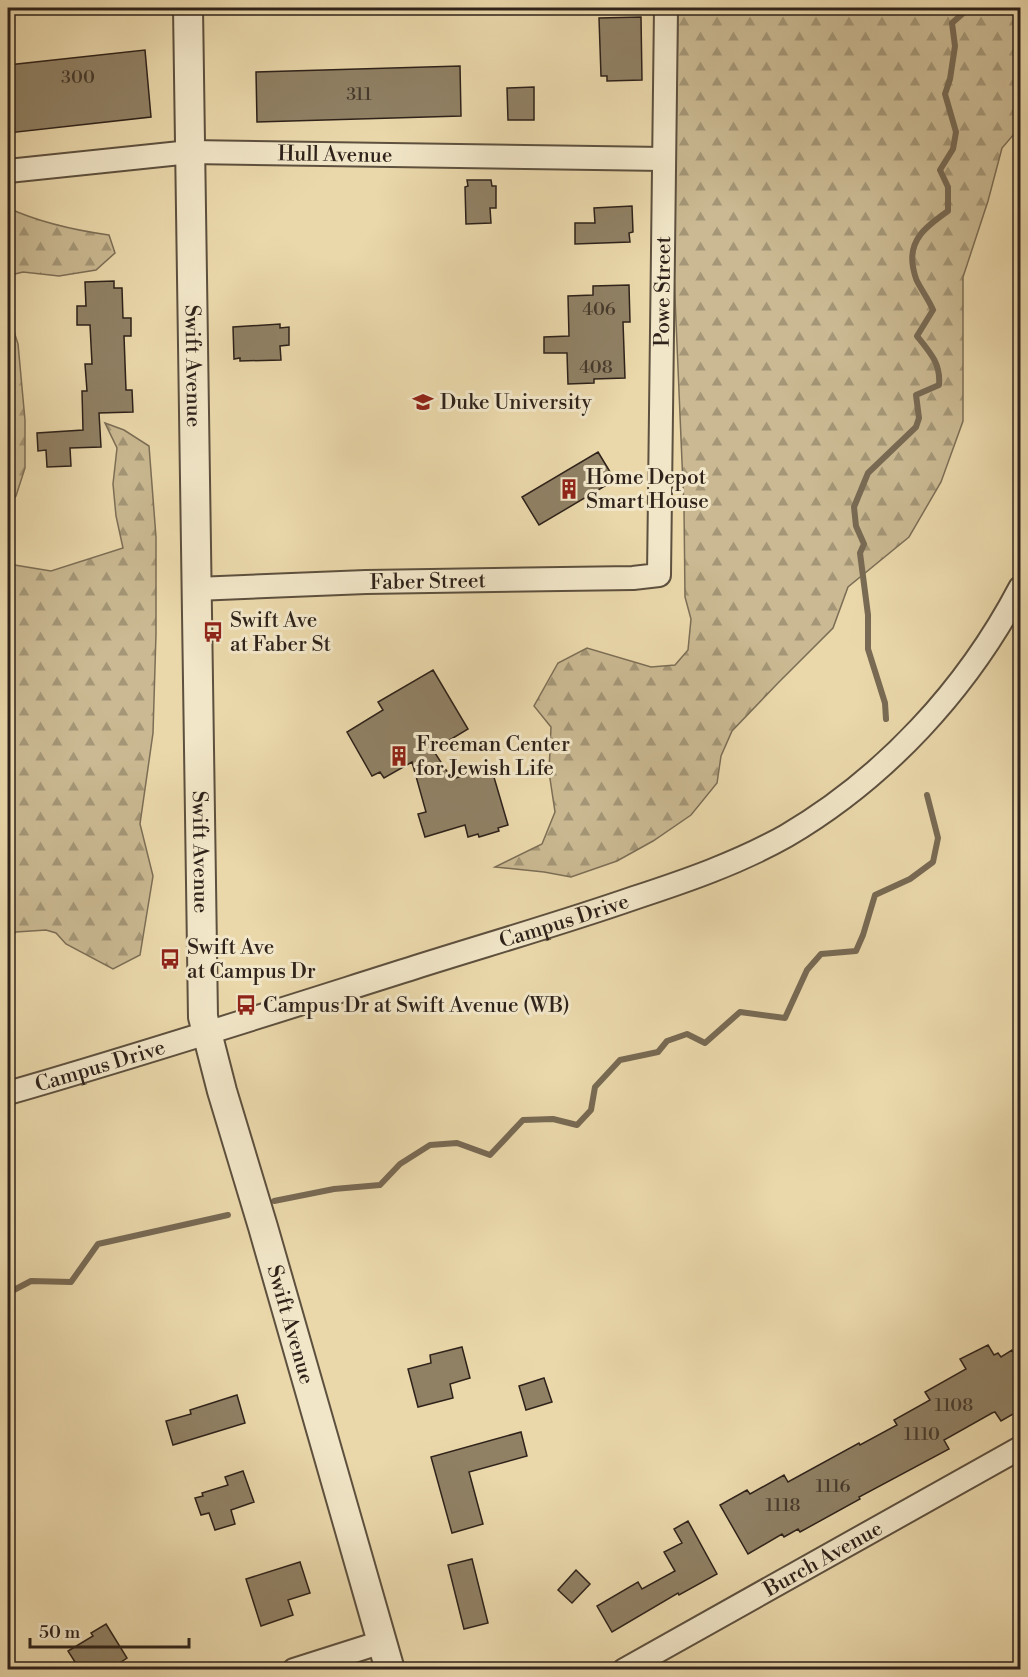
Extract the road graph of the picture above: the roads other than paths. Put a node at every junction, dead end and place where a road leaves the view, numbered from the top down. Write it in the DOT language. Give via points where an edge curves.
graph roads {
  1 [pos="188,8"];
  2 [pos="666,8"];
  3 [pos="190,152"];
  4 [pos="664,159"];
  5 [pos="8,171"];
  6 [pos="659,575"];
  7 [pos="1020,588"];
  8 [pos="196,589"];
  9 [pos="206,1033"];
  10 [pos="8,1093"];
  11 [pos="1020,1448"];
  12 [pos="382,1642"];
  13 [pos="294,1670"];
  14 [pos="390,1670"];
  15 [pos="624,1670"];
  1 -- 3 [label="street, Swift Avenue"];
  2 -- 4 [label="street, Powe Street"];
  3 -- 4 [label="street, Hull Avenue"];
  3 -- 5 [label="street, Hull Avenue"];
  3 -- 8 [label="street, Swift Avenue"];
  4 -- 6 [label="street, Powe Street"];
  6 -- 8 [label="street, Faber Street"];
  7 -- 9 [label="street, Campus Drive" via="974,665 931,717 855,788 785,836 744,857 662,889"];
  8 -- 9 [label="street, Swift Avenue"];
  9 -- 10 [label="street, Campus Drive"];
  9 -- 12 [label="street, Swift Avenue"];
  11 -- 15 [label="street, Burch Avenue"];
  12 -- 13 [label="street"];
  12 -- 14 [label="street, Swift Avenue"];
}
